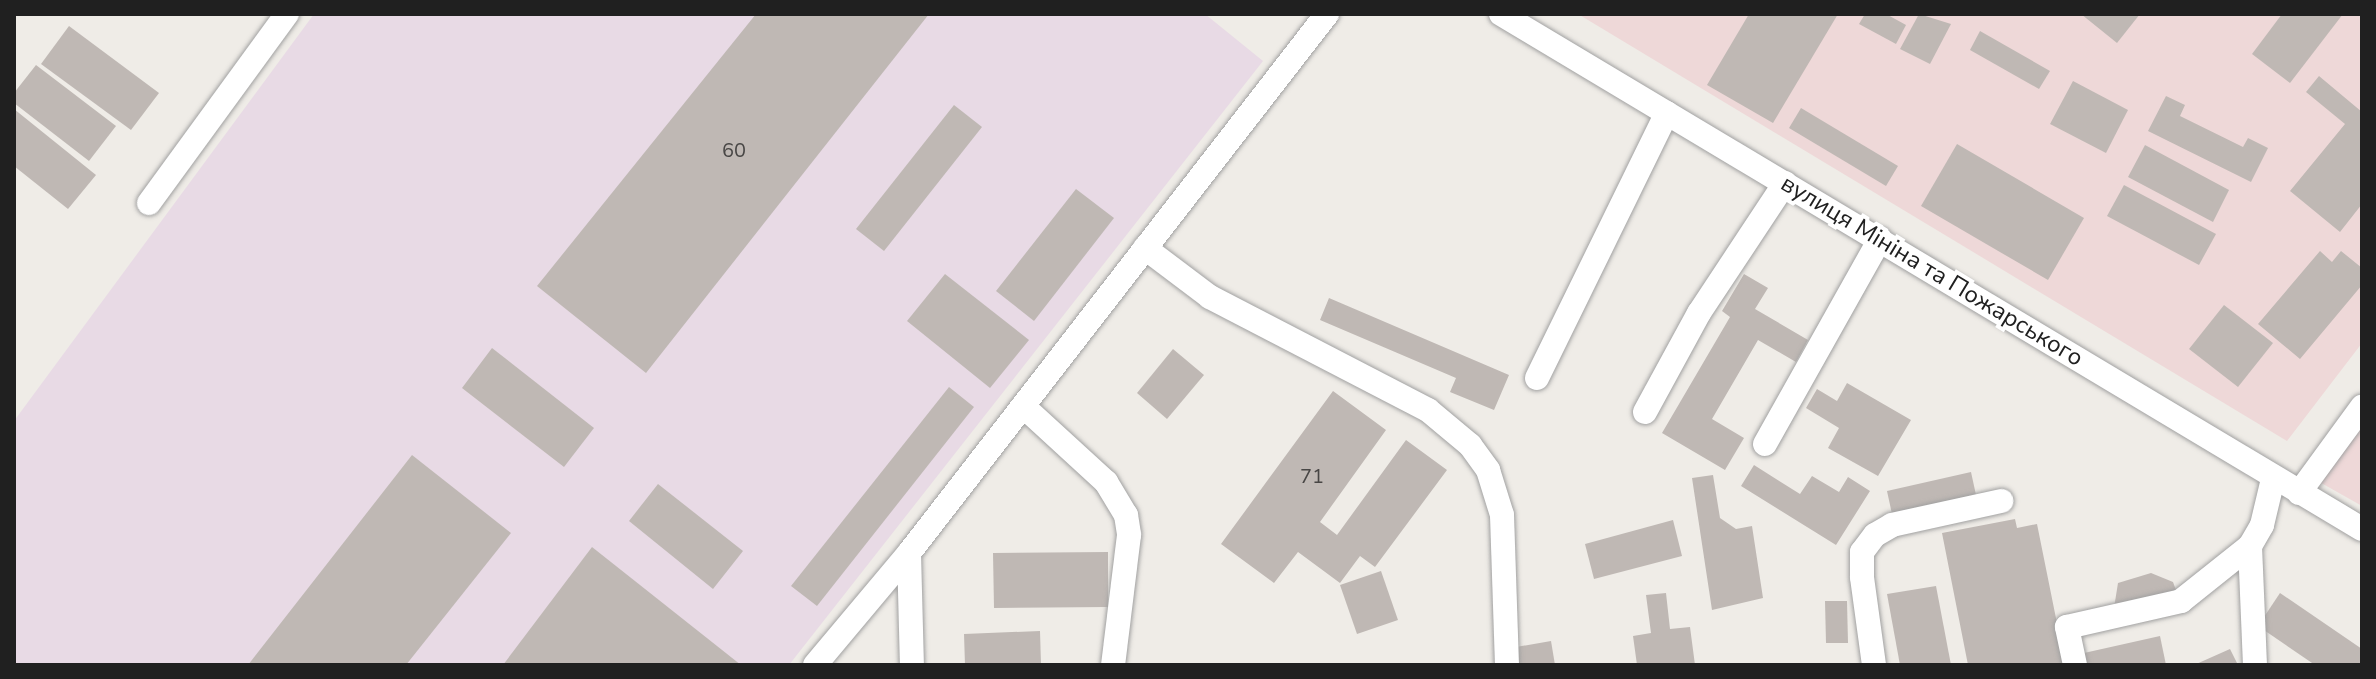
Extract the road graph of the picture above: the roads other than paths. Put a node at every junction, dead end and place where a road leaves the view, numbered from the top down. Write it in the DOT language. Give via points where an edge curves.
graph roads {
  1 [pos="287,14"];
  2 [pos="1327,14"];
  3 [pos="1501,14"];
  4 [pos="1667,113"];
  5 [pos="1785,183"];
  6 [pos="149,203"];
  7 [pos="1880,239"];
  8 [pos="1145,248"];
  9 [pos="1537,378"];
  10 [pos="1023,406"];
  11 [pos="2362,407"];
  12 [pos="1645,412"];
  13 [pos="1765,444"];
  14 [pos="2273,479"];
  15 [pos="2299,493"];
  16 [pos="2001,501"];
  17 [pos="2362,529"];
  18 [pos="2250,546"];
  19 [pos="909,553"];
  20 [pos="815,665"];
  21 [pos="912,665"];
  22 [pos="1113,665"];
  23 [pos="1507,665"];
  24 [pos="1874,665"];
  25 [pos="2075,665"];
  26 [pos="2255,665"];
  1 -- 6 [label="street"];
  2 -- 8 [label="street"];
  3 -- 4 [label="street, вулиця Мініна та Пожарського"];
  4 -- 5 [label="street, вулиця Мініна та Пожарського"];
  4 -- 9 [label="street"];
  5 -- 7 [label="street, вулиця Мініна та Пожарського"];
  5 -- 12 [label="street" via="1699,313"];
  7 -- 13 [label="street"];
  7 -- 14 [label="street, вулиця Мініна та Пожарського"];
  8 -- 10 [label="street"];
  8 -- 23 [label="street" via="1210,297 1428,410 1470,445 1488,470 1502,515"];
  10 -- 19 [label="street"];
  10 -- 22 [label="street" via="1106,482 1126,515 1129,535"];
  11 -- 15 [label="street"];
  14 -- 15 [label="street, вулиця Мініна та Пожарського"];
  14 -- 18 [label="street" via="2262,525"];
  15 -- 17 [label="street, вулиця Мініна та Пожарського"];
  16 -- 24 [label="street" via="1892,525 1875,535 1862,552"];
  18 -- 25 [label="street" via="2181,601 2067,627"];
  18 -- 26 [label="street"];
  19 -- 20 [label="street"];
  19 -- 21 [label="street"];
}
